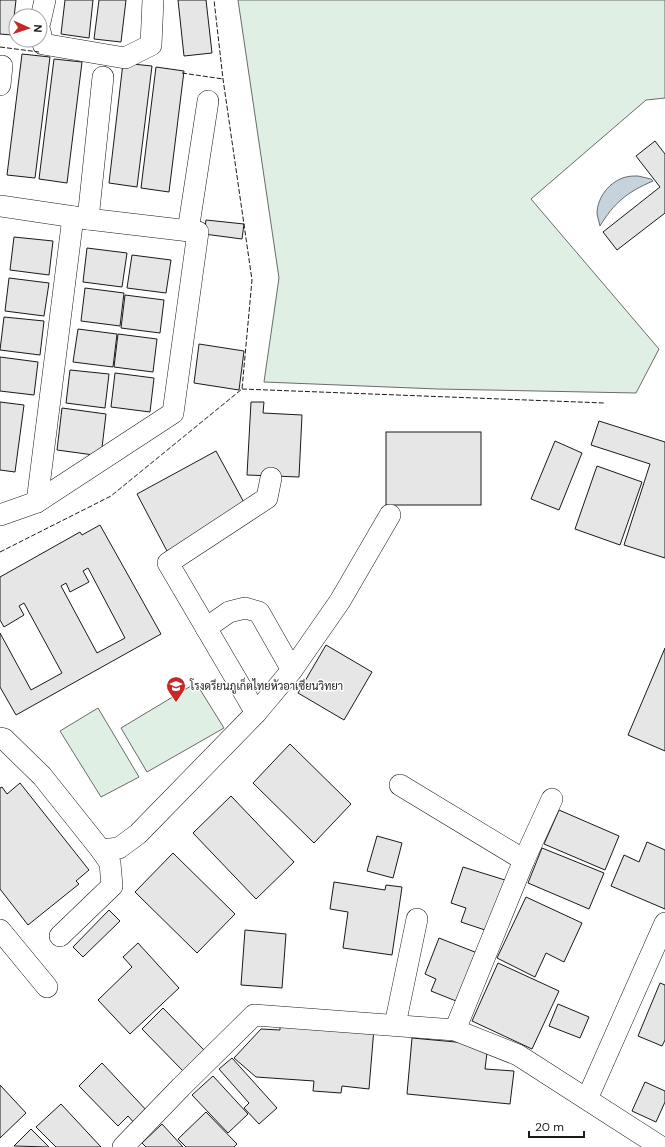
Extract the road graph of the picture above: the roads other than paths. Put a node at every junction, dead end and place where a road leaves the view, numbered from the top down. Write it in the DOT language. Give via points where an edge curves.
graph roads {
  1 [pos="153,0"];
  2 [pos="48,45"];
  3 [pos="103,77"];
  4 [pos="208,101"];
  5 [pos="0,206"];
  6 [pos="81,218"];
  7 [pos="188,231"];
  8 [pos="271,478"];
  9 [pos="37,502"];
  10 [pos="0,515"];
  11 [pos="390,515"];
  12 [pos="206,628"];
  13 [pos="292,670"];
  14 [pos="256,713"];
  15 [pos="0,738"];
  16 [pos="400,784"];
  17 [pos="552,799"];
  18 [pos="101,850"];
  19 [pos="524,860"];
  20 [pos="417,919"];
  21 [pos="665,923"];
  22 [pos="0,930"];
  23 [pos="60,936"];
  24 [pos="47,987"];
  25 [pos="395,1025"];
  26 [pos="455,1030"];
  27 [pos="587,1099"];
  28 [pos="123,1147"];
  29 [pos="661,1147"];
  1 -- 2 [label="street" via="150,45 125,58"];
  3 -- 6 [label="street"];
  4 -- 7 [label="street"];
  5 -- 6 [label="street"];
  6 -- 7 [label="street"];
  6 -- 9 [label="street"];
  7 -- 9 [label="street" via="198,232 173,413"];
  8 -- 12 [label="street" via="268,498 168,563"];
  9 -- 10 [label="street"];
  11 -- 13 [label="street" via="340,601"];
  12 -- 13 [label="street" via="229,612 245,608 259,612"];
  12 -- 14 [label="street"];
  13 -- 14 [label="street"];
  14 -- 18 [label="street" via="138,834 119,848"];
  15 -- 18 [label="street" via="42,776"];
  16 -- 19 [label="street"];
  17 -- 19 [label="street"];
  18 -- 23 [label="street" via="110,863 112,886"];
  19 -- 26 [label="street"];
  20 -- 25 [label="street"];
  21 -- 27 [label="street"];
  22 -- 24 [label="street"];
  25 -- 26 [label="street"];
  25 -- 28 [label="street" via="254,1015"];
  26 -- 27 [label="street" via="518,1055"];
  27 -- 29 [label="street"];
}
